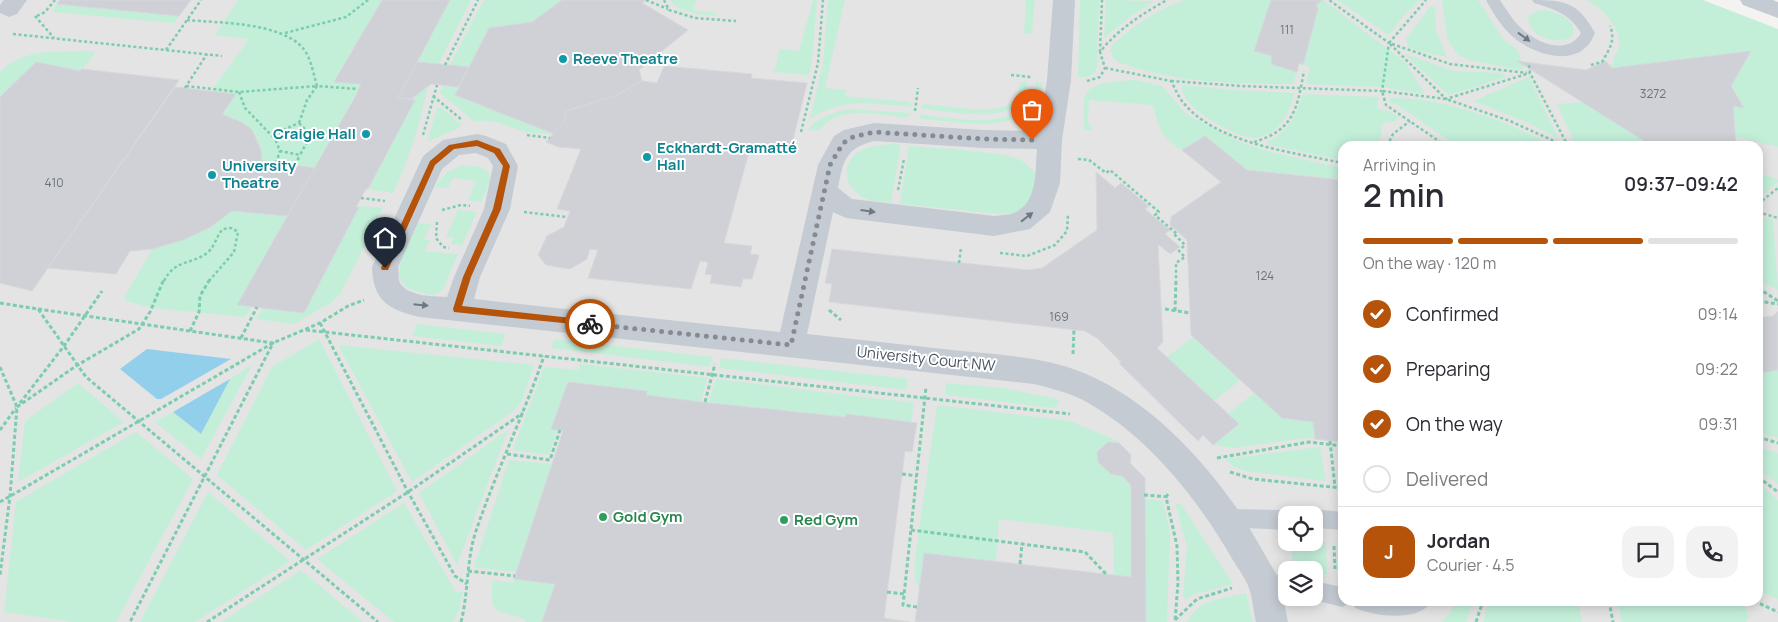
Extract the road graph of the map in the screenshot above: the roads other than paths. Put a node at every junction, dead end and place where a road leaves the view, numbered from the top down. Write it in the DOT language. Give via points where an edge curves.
graph roads {
  1 [pos="1064,0"];
  2 [pos="1494,0"];
  3 [pos="1539,0"];
  4 [pos="1751,0"];
  5 [pos="1778,10"];
  6 [pos="1050,140"];
  7 [pos="824,192"];
  8 [pos="457,309"];
  9 [pos="791,345"];
  10 [pos="1225,518"];
  11 [pos="1278,520"];
  12 [pos="1323,520"];
  13 [pos="1338,521"];
  14 [pos="1264,585"];
  15 [pos="1323,594"];
  16 [pos="1338,596"];
  17 [pos="1386,606"];
  18 [pos="1413,606"];
  19 [pos="1272,622"];
  1 -- 6 [label="street" via="1059,80"];
  2 -- 3 [label="lane, one-way" via="1514,30 1531,43 1550,50 1579,48 1588,33 1582,21 1558,5"];
  4 -- 5 [label="street"];
  6 -- 7 [label="street" via="874,132 853,137 838,150 830,165"];
  7 -- 6 [label="street, one-way" via="846,208 994,226 1021,222 1041,205 1047,183"];
  7 -- 9 [label="street"];
  8 -- 8 [label="street, University Court NW, one-way" via="467,277 497,209 506,166 497,151 477,143 452,147 432,163 385,268 384,280 396,298 409,304"];
  8 -- 9 [label="street, University Court NW"];
  9 -- 10 [label="street, University Court NW" via="1034,371 1074,382 1132,416 1157,438 1192,474"];
  10 -- 11 [label="lane"];
  10 -- 14 [label="street, University Court NW"];
  12 -- 13 [label="lane"];
  14 -- 19 [label="street, University Court NW"];
  15 -- 16 [label="lane"];
  17 -- 18 [label="lane"];
}
